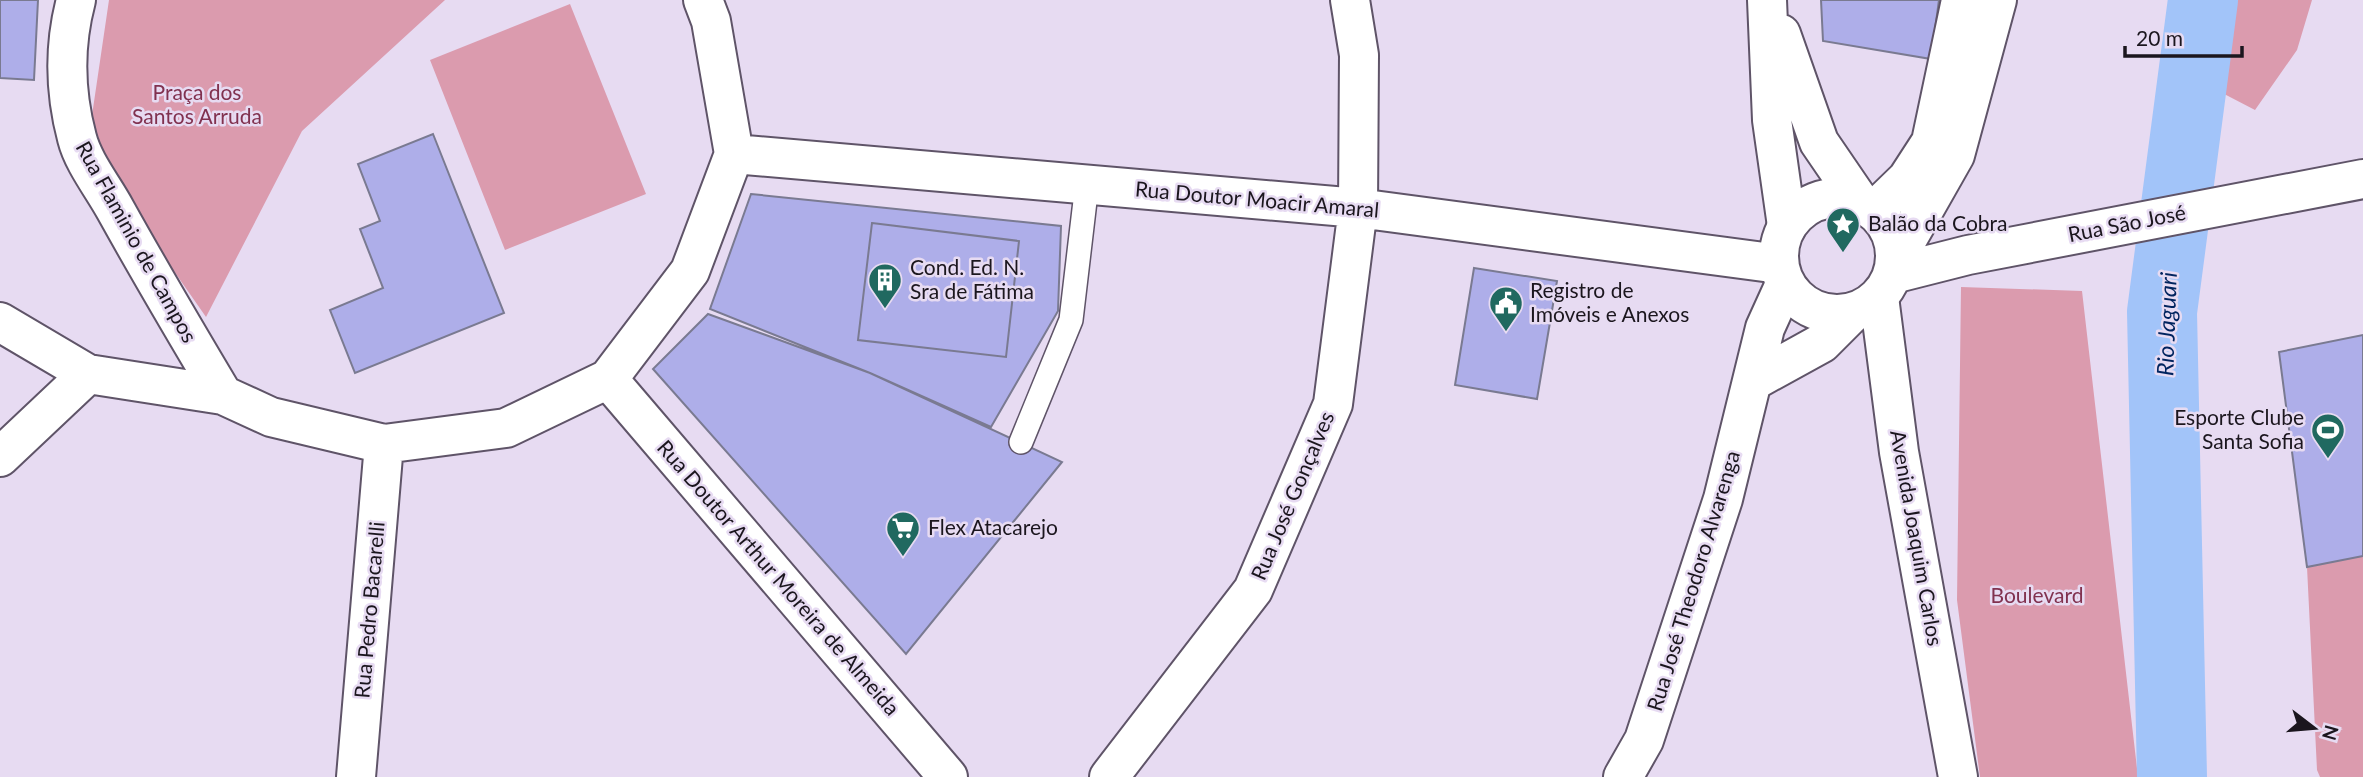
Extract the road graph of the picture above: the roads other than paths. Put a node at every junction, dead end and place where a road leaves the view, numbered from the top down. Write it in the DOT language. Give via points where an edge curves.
graph roads {
  1 [pos="76,0"];
  2 [pos="703,0"];
  3 [pos="1350,0"];
  4 [pos="1769,0"];
  5 [pos="1961,0"];
  6 [pos="1997,0"];
  7 [pos="734,154"];
  8 [pos="2355,181"];
  9 [pos="1087,184"];
  10 [pos="1867,207"];
  11 [pos="1358,208"];
  12 [pos="1787,226"];
  13 [pos="1782,274"];
  14 [pos="1880,286"];
  15 [pos="0,322"];
  16 [pos="88,374"];
  17 [pos="608,379"];
  18 [pos="1753,381"];
  19 [pos="223,395"];
  20 [pos="1021,442"];
  21 [pos="384,444"];
  22 [pos="0,457"];
  23 [pos="356,777"];
  24 [pos="948,777"];
  25 [pos="1109,777"];
  26 [pos="1623,777"];
  27 [pos="1958,777"];
  1 -- 19 [label="street, Rua Flaminio de Campos" via="67,65 78,141 163,297"];
  2 -- 7 [label="street"];
  3 -- 11 [label="street, Rua José Gonçalves" via="1359,55"];
  4 -- 10 [label="street" via="1819,142"];
  4 -- 12 [label="street" via="1772,120"];
  5 -- 10 [label="street" via="1931,142 1907,179"];
  6 -- 14 [label="street" via="1955,155"];
  7 -- 9 [label="street, Rua Doutor Moacir Amaral"];
  7 -- 17 [label="street" via="690,271"];
  8 -- 14 [label="street, Rua São José" via="1968,255"];
  9 -- 11 [label="street, Rua Doutor Moacir Amaral"];
  9 -- 20 [label="lane" via="1071,320"];
  10 -- 12 [label="street" via="1839,197 1819,201 1800,211"];
  10 -- 14 [label="street" via="1891,233"];
  11 -- 13 [label="street, Rua Doutor Moacir Amaral"];
  11 -- 25 [label="street, Rua José Gonçalves" via="1333,404 1253,590"];
  12 -- 13 [label="street" via="1780,244"];
  13 -- 14 [label="street" via="1797,299 1833,315"];
  13 -- 18 [label="street, Rua José Theodoro Alvarenga"];
  14 -- 18 [label="street" via="1822,343"];
  14 -- 27 [label="street, Avenida Joaquim Carlos" via="1899,452"];
  15 -- 16 [label="street"];
  16 -- 19 [label="street"];
  16 -- 22 [label="street"];
  17 -- 21 [label="street" via="506,428"];
  17 -- 24 [label="street, Rua Doutor Arthur Moreira de Almeida"];
  18 -- 26 [label="street, Rua José Theodoro Alvarenga" via="1723,499 1644,740"];
  19 -- 21 [label="street" via="271,417"];
  21 -- 23 [label="street, Rua Pedro Bacarelli"];
}
